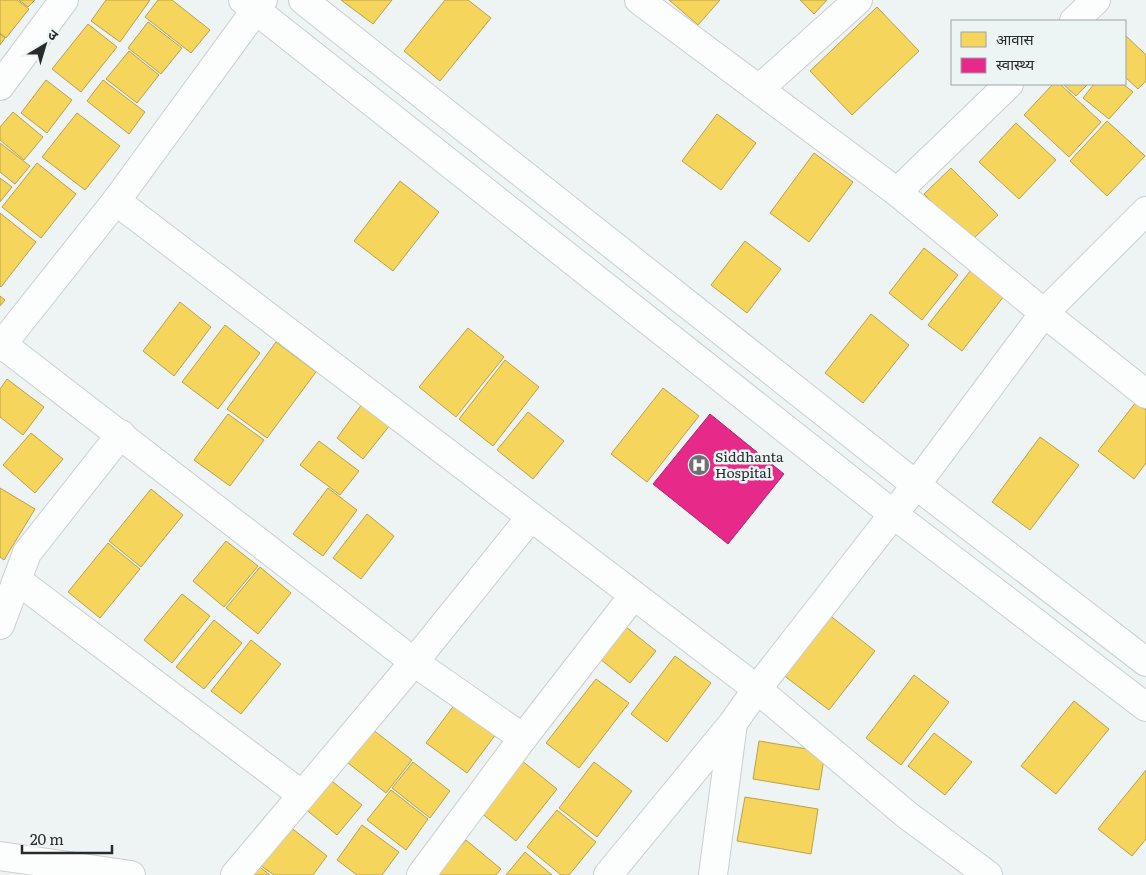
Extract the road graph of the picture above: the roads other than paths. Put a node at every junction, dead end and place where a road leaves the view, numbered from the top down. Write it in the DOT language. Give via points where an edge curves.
graph roads {
  1 [pos="64,0"];
  2 [pos="304,0"];
  3 [pos="639,0"];
  4 [pos="858,0"];
  5 [pos="1096,0"];
  6 [pos="254,3"];
  7 [pos="1075,20"];
  8 [pos="1008,85"];
  9 [pos="0,86"];
  10 [pos="759,89"];
  11 [pos="897,192"];
  12 [pos="116,201"];
  13 [pos="1146,210"];
  14 [pos="1044,313"];
  15 [pos="1,346"];
  16 [pos="1146,394"];
  17 [pos="121,434"];
  18 [pos="916,485"];
  19 [pos="893,514"];
  20 [pos="530,518"];
  21 [pos="17,580"];
  22 [pos="633,596"];
  23 [pos="0,625"];
  24 [pos="414,662"];
  25 [pos="1146,662"];
  26 [pos="757,689"];
  27 [pos="1146,707"];
  28 [pos="733,724"];
  29 [pos="523,738"];
  30 [pos="302,795"];
  31 [pos="0,856"];
  32 [pos="131,875"];
  33 [pos="235,875"];
  34 [pos="421,875"];
  35 [pos="608,875"];
  36 [pos="713,875"];
  37 [pos="988,875"];
  1 -- 9 [label="street"];
  2 -- 18 [label="street"];
  3 -- 10 [label="street"];
  4 -- 10 [label="street"];
  5 -- 7 [label="street"];
  6 -- 12 [label="street"];
  6 -- 19 [label="street"];
  8 -- 11 [label="street"];
  10 -- 11 [label="street"];
  11 -- 14 [label="street"];
  12 -- 15 [label="street"];
  12 -- 20 [label="street"];
  13 -- 14 [label="street"];
  14 -- 16 [label="street"];
  14 -- 18 [label="street"];
  15 -- 17 [label="street"];
  17 -- 21 [label="street" via="27,552"];
  17 -- 24 [label="street"];
  18 -- 19 [label="street"];
  18 -- 25 [label="street"];
  19 -- 26 [label="street"];
  19 -- 27 [label="street"];
  20 -- 22 [label="street"];
  20 -- 24 [label="street"];
  21 -- 23 [label="street"];
  21 -- 30 [label="street"];
  22 -- 26 [label="street"];
  22 -- 29 [label="street"];
  24 -- 29 [label="street"];
  24 -- 30 [label="street"];
  26 -- 28 [label="street"];
  26 -- 37 [label="street" via="907,815"];
  28 -- 35 [label="street"];
  28 -- 36 [label="street"];
  29 -- 34 [label="street"];
  30 -- 33 [label="street"];
  31 -- 32 [label="street"];
}
